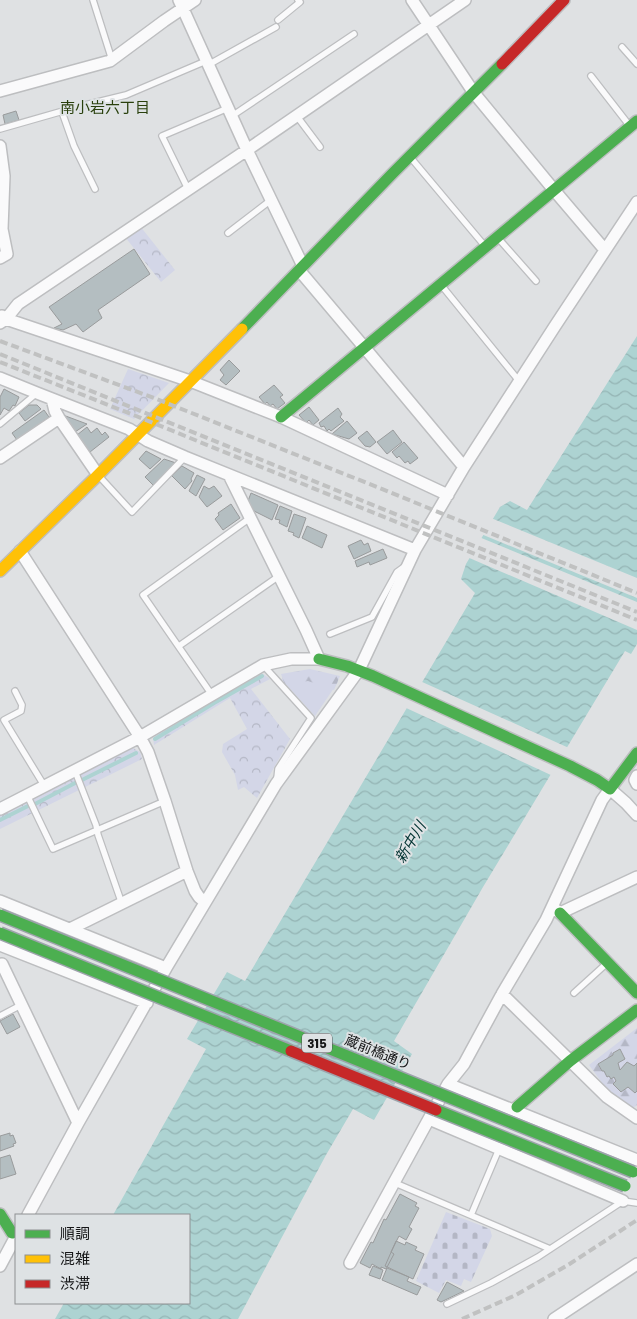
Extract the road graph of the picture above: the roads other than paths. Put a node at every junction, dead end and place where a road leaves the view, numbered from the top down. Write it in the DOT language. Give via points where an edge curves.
graph roads {
  1 [pos="93,0"];
  2 [pos="195,0"];
  3 [pos="298,0"];
  4 [pos="412,0"];
  5 [pos="464,0"];
  6 [pos="564,0"];
  7 [pos="181,4"];
  8 [pos="278,20"];
  9 [pos="429,24"];
  10 [pos="276,27"];
  11 [pos="354,34"];
  12 [pos="622,47"];
  13 [pos="112,60"];
  14 [pos="207,63"];
  15 [pos="637,64"];
  16 [pos="591,76"];
  17 [pos="0,91"];
  18 [pos="474,93"];
  19 [pos="62,112"];
  20 [pos="230,112"];
  21 [pos="296,115"];
  22 [pos="633,124"];
  23 [pos="0,129"];
  24 [pos="0,146"];
  25 [pos="320,147"];
  26 [pos="247,150"];
  27 [pos="410,156"];
  28 [pos="95,189"];
  29 [pos="188,190"];
  30 [pos="554,190"];
  31 [pos="271,200"];
  32 [pos="637,202"];
  33 [pos="228,233"];
  34 [pos="497,237"];
  35 [pos="486,247"];
  36 [pos="605,250"];
  37 [pos="0,258"];
  38 [pos="301,268"];
  39 [pos="536,281"];
  40 [pos="441,284"];
  41 [pos="2,319"];
  42 [pos="364,347"];
  43 [pos="0,378"];
  44 [pos="190,381"];
  45 [pos="519,381"];
  46 [pos="37,394"];
  47 [pos="52,399"];
  48 [pos="280,417"];
  49 [pos="59,418"];
  50 [pos="0,424"];
  51 [pos="138,436"];
  52 [pos="185,457"];
  53 [pos="0,458"];
  54 [pos="464,468"];
  55 [pos="98,475"];
  56 [pos="229,475"];
  57 [pos="448,495"];
  58 [pos="250,518"];
  59 [pos="414,550"];
  60 [pos="20,552"];
  61 [pos="409,563"];
  62 [pos="0,571"];
  63 [pos="279,576"];
  64 [pos="330,634"];
  65 [pos="179,646"];
  66 [pos="319,659"];
  67 [pos="263,665"];
  68 [pos="359,670"];
  69 [pos="14,691"];
  70 [pos="212,696"];
  71 [pos="140,737"];
  72 [pos="637,753"];
  73 [pos="75,771"];
  74 [pos="637,776"];
  75 [pos="276,784"];
  76 [pos="637,784"];
  77 [pos="44,787"];
  78 [pos="610,789"];
  79 [pos="27,795"];
  80 [pos="165,801"];
  81 [pos="0,808"];
  82 [pos="637,815"];
  83 [pos="97,830"];
  84 [pos="187,870"];
  85 [pos="637,877"];
  86 [pos="0,900"];
  87 [pos="205,902"];
  88 [pos="122,904"];
  89 [pos="556,910"];
  90 [pos="0,915"];
  91 [pos="70,929"];
  92 [pos="0,933"];
  93 [pos="0,944"];
  94 [pos="22,953"];
  95 [pos="608,962"];
  96 [pos="1,964"];
  97 [pos="166,968"];
  98 [pos="574,993"];
  99 [pos="637,993"];
  100 [pos="502,994"];
  101 [pos="147,1002"];
  102 [pos="22,1005"];
  103 [pos="635,1015"];
  104 [pos="0,1016"];
  105 [pos="570,1062"];
  106 [pos="448,1084"];
  107 [pos="515,1108"];
  108 [pos="637,1118"];
  109 [pos="429,1119"];
  110 [pos="78,1123"];
  111 [pos="499,1149"];
  112 [pos="637,1160"];
  113 [pos="633,1172"];
  114 [pos="395,1183"];
  115 [pos="625,1186"];
  116 [pos="623,1201"];
  117 [pos="637,1203"];
  118 [pos="0,1214"];
  119 [pos="29,1214"];
  120 [pos="471,1215"];
  121 [pos="15,1235"];
  122 [pos="550,1249"];
  123 [pos="350,1263"];
  124 [pos="637,1264"];
  125 [pos="0,1266"];
  126 [pos="447,1304"];
  127 [pos="557,1318"];
  1 -- 13 [label="lane"];
  2 -- 7 [label="street"];
  3 -- 8 [label="lane" via="300,2"];
  4 -- 9 [label="street"];
  5 -- 9 [label="street"];
  6 -- 18 [label="street"];
  7 -- 13 [label="street"];
  7 -- 14 [label="street"];
  9 -- 18 [label="street"];
  9 -- 21 [label="street"];
  10 -- 14 [label="lane"];
  11 -- 20 [label="lane"];
  12 -- 15 [label="lane"];
  13 -- 17 [label="street"];
  14 -- 19 [label="lane" via="126,95"];
  14 -- 20 [label="street"];
  16 -- 22 [label="lane"];
  18 -- 27 [label="street"];
  18 -- 30 [label="street"];
  19 -- 23 [label="lane"];
  19 -- 28 [label="lane"];
  20 -- 26 [label="street"];
  20 -- 29 [label="lane" via="162,136"];
  21 -- 25 [label="lane"];
  21 -- 26 [label="street"];
  22 -- 30 [label="street"];
  24 -- 37 [label="street" via="4,176 2,229 8,254"];
  26 -- 29 [label="street"];
  26 -- 31 [label="street"];
  27 -- 35 [label="lane"];
  27 -- 38 [label="street"];
  29 -- 41 [label="street" via="18,304"];
  30 -- 34 [label="street"];
  30 -- 36 [label="street"];
  31 -- 33 [label="lane"];
  31 -- 38 [label="street"];
  32 -- 36 [label="street"];
  34 -- 35 [label="street"];
  34 -- 39 [label="lane"];
  35 -- 40 [label="street"];
  36 -- 45 [label="street"];
  38 -- 42 [label="street"];
  38 -- 44 [label="street"];
  40 -- 42 [label="street"];
  40 -- 45 [label="lane"];
  41 -- 44 [label="street"];
  42 -- 48 [label="street"];
  42 -- 54 [label="street"];
  43 -- 46 [label="street"];
  44 -- 48 [label="street"];
  44 -- 51 [label="street"];
  45 -- 54 [label="street"];
  46 -- 47 [label="street"];
  46 -- 50 [label="lane"];
  47 -- 49 [label="street"];
  47 -- 51 [label="street" via="129,429"];
  48 -- 57 [label="street"];
  49 -- 53 [label="street"];
  49 -- 55 [label="street"];
  51 -- 52 [label="street"];
  51 -- 55 [label="street"];
  52 -- 55 [label="lane" via="132,512"];
  52 -- 56 [label="street"];
  54 -- 57 [label="street"];
  55 -- 60 [label="street"];
  56 -- 58 [label="street"];
  56 -- 59 [label="street"];
  57 -- 59 [label="street"];
  58 -- 63 [label="street"];
  58 -- 65 [label="lane" via="143,595"];
  59 -- 61 [label="street"];
  60 -- 62 [label="street"];
  60 -- 71 [label="street"];
  61 -- 64 [label="lane" via="397,572 372,617"];
  61 -- 68 [label="street"];
  63 -- 65 [label="lane"];
  63 -- 66 [label="street"];
  65 -- 70 [label="lane"];
  66 -- 67 [label="street" via="291,659"];
  66 -- 68 [label="street"];
  67 -- 70 [label="street"];
  67 -- 75 [label="lane" via="311,718 278,769"];
  68 -- 75 [label="street"];
  68 -- 78 [label="street" via="570,766"];
  69 -- 77 [label="lane" via="22,705 21,711 4,720"];
  70 -- 71 [label="street"];
  71 -- 73 [label="street"];
  71 -- 80 [label="street"];
  72 -- 78 [label="street"];
  73 -- 77 [label="street"];
  73 -- 83 [label="lane"];
  74 -- 76 [label="street"];
  75 -- 87 [label="street"];
  77 -- 79 [label="street"];
  78 -- 82 [label="street"];
  78 -- 89 [label="street" via="602,800"];
  79 -- 81 [label="street"];
  79 -- 83 [label="lane" via="53,848"];
  80 -- 83 [label="lane"];
  80 -- 84 [label="street"];
  83 -- 88 [label="lane"];
  84 -- 87 [label="street" via="195,891"];
  84 -- 88 [label="street"];
  85 -- 89 [label="street"];
  86 -- 91 [label="street"];
  87 -- 97 [label="street"];
  88 -- 91 [label="street"];
  89 -- 95 [label="street"];
  89 -- 100 [label="street"];
  90 -- 113 [label="street, 蔵前橋通り / 315, bridge"];
  91 -- 97 [label="street"];
  92 -- 115 [label="street, 315, bridge"];
  93 -- 94 [label="street"];
  94 -- 96 [label="street"];
  94 -- 101 [label="street"];
  95 -- 98 [label="lane"];
  95 -- 99 [label="street"];
  96 -- 102 [label="street"];
  97 -- 101 [label="street"];
  100 -- 105 [label="street"];
  100 -- 106 [label="street" via="464,1064"];
  101 -- 110 [label="street"];
  102 -- 104 [label="lane"];
  102 -- 110 [label="street"];
  103 -- 105 [label="street"];
  105 -- 107 [label="street"];
  105 -- 108 [label="street" via="607,1097"];
  106 -- 107 [label="street"];
  106 -- 109 [label="street"];
  107 -- 112 [label="street"];
  109 -- 111 [label="street"];
  109 -- 114 [label="street"];
  110 -- 119 [label="street"];
  111 -- 116 [label="street"];
  111 -- 120 [label="lane"];
  114 -- 120 [label="lane"];
  114 -- 123 [label="street"];
  116 -- 117 [label="lane"];
  116 -- 122 [label="lane"];
  118 -- 121 [label="street"];
  120 -- 122 [label="lane"];
  121 -- 125 [label="street"];
  122 -- 126 [label="lane"];
  124 -- 127 [label="street"];
}
